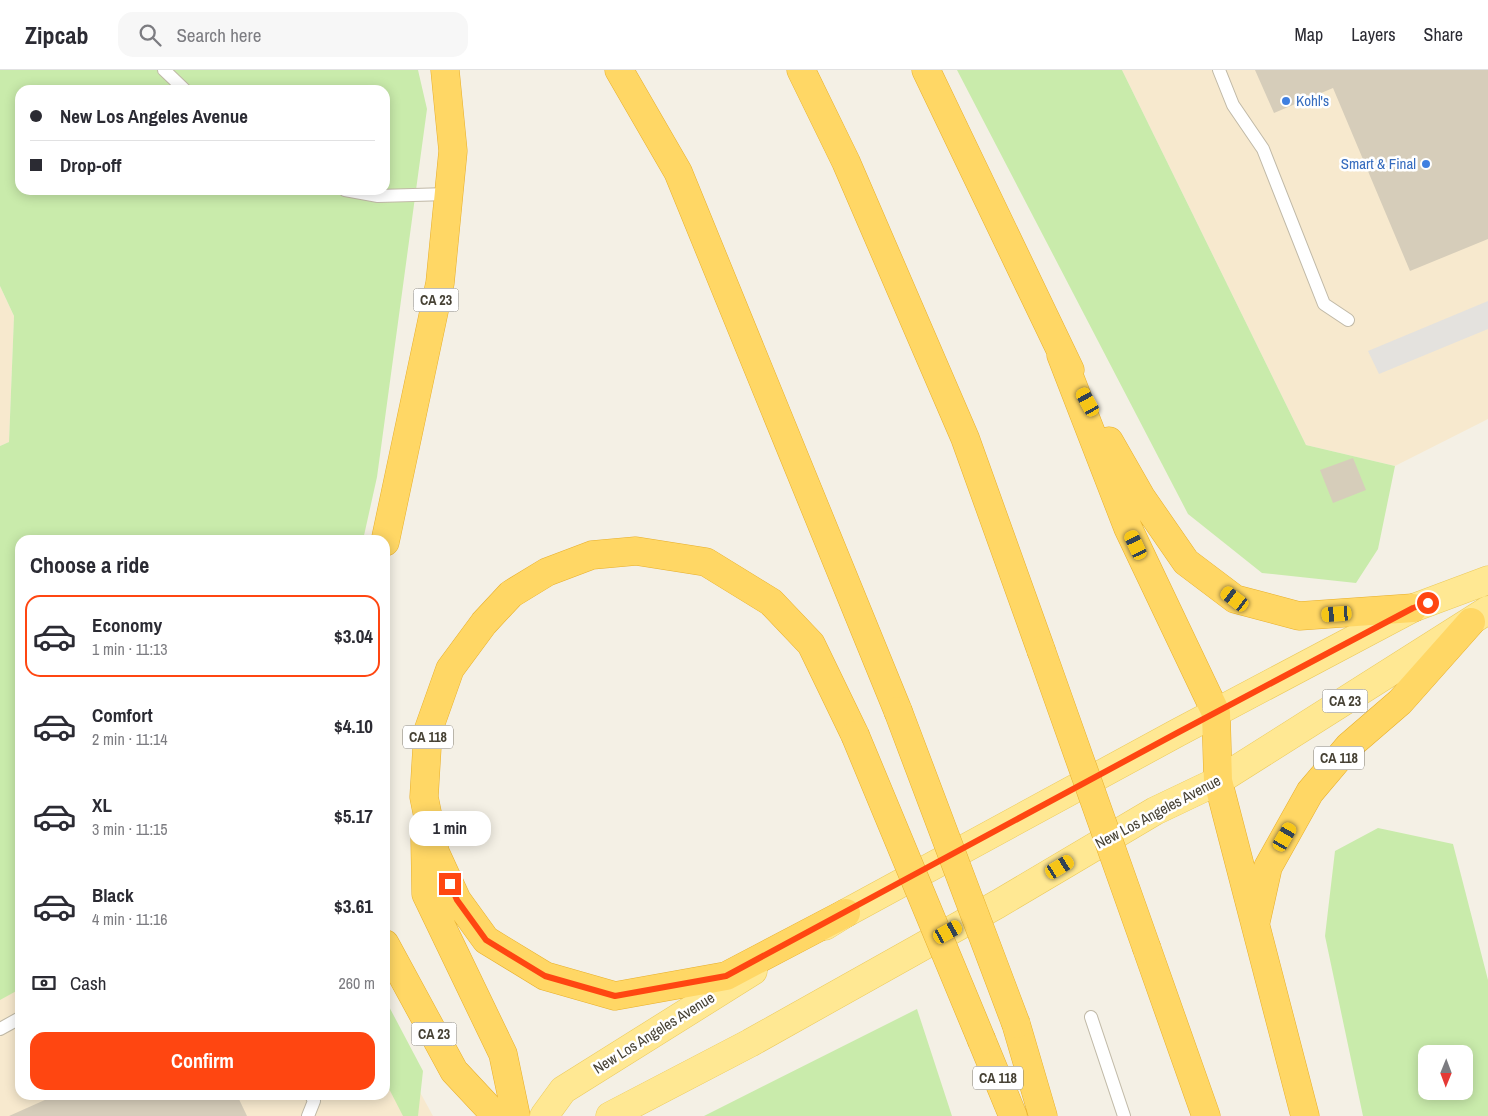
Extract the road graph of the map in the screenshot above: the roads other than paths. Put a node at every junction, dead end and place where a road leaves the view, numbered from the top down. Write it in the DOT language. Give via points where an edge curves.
graph roads {
  1 [pos="164,70"];
  2 [pos="444,70"];
  3 [pos="620,70"];
  4 [pos="801,70"];
  5 [pos="926,70"];
  6 [pos="1219,70"];
  7 [pos="180,85"];
  8 [pos="448,194"];
  9 [pos="372,195"];
  10 [pos="1348,320"];
  11 [pos="1061,355"];
  12 [pos="386,535"];
  13 [pos="1488,580"];
  14 [pos="1413,608"];
  15 [pos="1480,616"];
  16 [pos="1216,712"];
  17 [pos="1218,781"];
  18 [pos="424,797"];
  19 [pos="846,913"];
  20 [pos="1255,924"];
  21 [pos="390,953"];
  22 [pos="1091,1017"];
  23 [pos="15,1020"];
  24 [pos="0,1028"];
  25 [pos="314,1100"];
  26 [pos="308,1116"];
  27 [pos="496,1116"];
  28 [pos="516,1116"];
  29 [pos="544,1116"];
  30 [pos="610,1116"];
  31 [pos="1013,1116"];
  32 [pos="1043,1116"];
  33 [pos="1124,1116"];
  34 [pos="1206,1116"];
  35 [pos="1305,1116"];
  1 -- 7 [label="lane"];
  2 -- 8 [label="highway, CA 23" via="452,151"];
  3 -- 32 [label="highway, bridge" via="678,172 898,711 1016,1024"];
  4 -- 34 [label="highway, bridge" via="846,162 965,438"];
  5 -- 11 [label="highway"];
  6 -- 10 [label="lane" via="1234,105 1263,149 1324,304"];
  8 -- 9 [label="lane"];
  8 -- 12 [label="highway, CA 23" via="440,283"];
  11 -- 14 [label="highway" via="1141,496 1186,562 1235,599 1299,616"];
  11 -- 16 [label="highway" via="1128,528"];
  13 -- 14 [label="main road, New Los Angeles Avenue"];
  14 -- 16 [label="main road, New Los Angeles Avenue / CA 118"];
  15 -- 17 [label="main road, New Los Angeles Avenue / CA 23"];
  15 -- 20 [label="highway, CA 118" via="1400,702 1349,746 1310,792 1268,867"];
  16 -- 17 [label="highway"];
  16 -- 19 [label="main road, New Los Angeles Avenue / CA 118"];
  17 -- 20 [label="highway"];
  17 -- 30 [label="main road, New Los Angeles Avenue / CA 23" via="1155,811 998,904"];
  18 -- 19 [label="highway, CA 118" via="435,852 457,900 486,940 545,976 615,996 726,976"];
  18 -- 28 [label="highway" via="426,894 503,1054"];
  18 -- 31 [label="highway, CA 118, bridge" via="428,731 450,669 484,623 511,594 547,572 592,555 636,551 706,562 771,602 812,644 855,735"];
  19 -- 29 [label="main road, New Los Angeles Avenue" via="563,1090"];
  20 -- 35 [label="highway, CA 118"];
  21 -- 27 [label="highway, CA 23" via="454,1071"];
  22 -- 33 [label="lane"];
  23 -- 24 [label="lane"];
  25 -- 26 [label="lane"];
}
